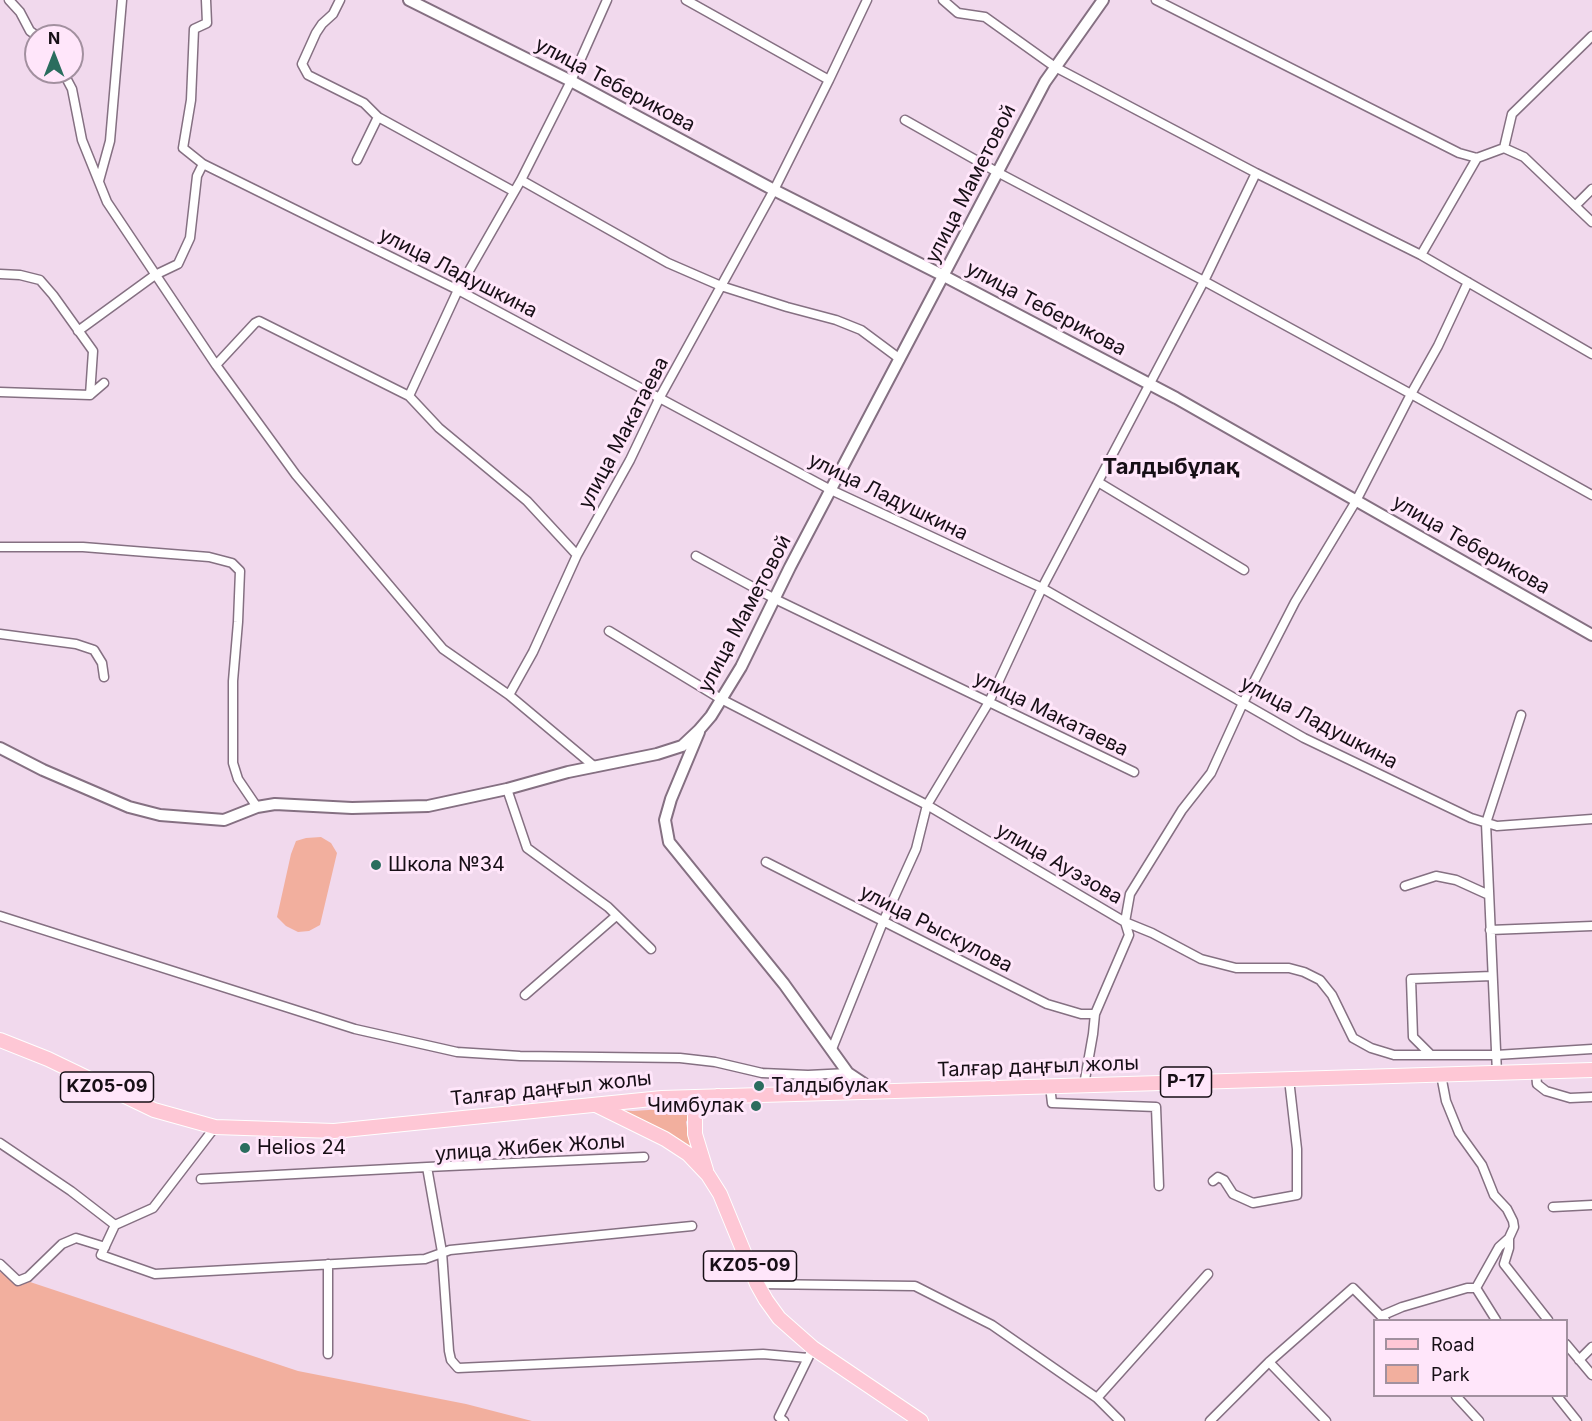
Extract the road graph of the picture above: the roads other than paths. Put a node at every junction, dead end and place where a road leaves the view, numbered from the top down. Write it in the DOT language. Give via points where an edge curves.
graph roads {
  1 [pos="9,0"];
  2 [pos="122,0"];
  3 [pos="206,0"];
  4 [pos="340,0"];
  5 [pos="409,0"];
  6 [pos="607,0"];
  7 [pos="686,0"];
  8 [pos="867,0"];
  9 [pos="943,0"];
  10 [pos="1102,0"];
  11 [pos="1156,0"];
  12 [pos="26,24"];
  13 [pos="1592,36"];
  14 [pos="1055,67"];
  15 [pos="829,80"];
  16 [pos="571,81"];
  17 [pos="69,84"];
  18 [pos="378,117"];
  19 [pos="905,120"];
  20 [pos="1504,148"];
  21 [pos="1477,158"];
  22 [pos="357,160"];
  23 [pos="202,164"];
  24 [pos="997,172"];
  25 [pos="1256,173"];
  26 [pos="520,180"];
  27 [pos="99,182"];
  28 [pos="1592,189"];
  29 [pos="774,190"];
  30 [pos="513,191"];
  31 [pos="1575,206"];
  32 [pos="1592,222"];
  33 [pos="1421,255"];
  34 [pos="0,274"];
  35 [pos="155,275"];
  36 [pos="944,276"];
  37 [pos="1204,281"];
  38 [pos="1468,282"];
  39 [pos="721,286"];
  40 [pos="458,290"];
  41 [pos="78,331"];
  42 [pos="1592,354"];
  43 [pos="900,359"];
  44 [pos="216,365"];
  45 [pos="104,382"];
  46 [pos="1150,384"];
  47 [pos="0,392"];
  48 [pos="1411,394"];
  49 [pos="90,395"];
  50 [pos="409,396"];
  51 [pos="660,397"];
  52 [pos="1098,482"];
  53 [pos="831,490"];
  54 [pos="1592,495"];
  55 [pos="1356,501"];
  56 [pos="0,547"];
  57 [pos="577,555"];
  58 [pos="696,556"];
  59 [pos="1244,570"];
  60 [pos="1041,588"];
  61 [pos="775,599"];
  62 [pos="609,631"];
  63 [pos="0,634"];
  64 [pos="1592,635"];
  65 [pos="104,677"];
  66 [pos="509,695"];
  67 [pos="721,699"];
  68 [pos="989,702"];
  69 [pos="1243,703"];
  70 [pos="1521,715"];
  71 [pos="699,730"];
  72 [pos="0,748"];
  73 [pos="595,767"];
  74 [pos="1134,772"];
  75 [pos="507,789"];
  76 [pos="927,805"];
  77 [pos="257,807"];
  78 [pos="1592,819"];
  79 [pos="1486,823"];
  80 [pos="766,862"];
  81 [pos="1405,886"];
  82 [pos="1489,896"];
  83 [pos="0,916"];
  84 [pos="616,916"];
  85 [pos="883,922"];
  86 [pos="1125,922"];
  87 [pos="1592,926"];
  88 [pos="1490,930"];
  89 [pos="651,949"];
  90 [pos="1492,976"];
  91 [pos="525,995"];
  92 [pos="1095,1014"];
  93 [pos="0,1040"];
  94 [pos="832,1049"];
  95 [pos="1592,1049"];
  96 [pos="1430,1054"];
  97 [pos="1496,1055"];
  98 [pos="1558,1061"];
  99 [pos="1592,1070"];
  100 [pos="1536,1072"];
  101 [pos="848,1073"];
  102 [pos="1497,1073"];
  103 [pos="1441,1075"];
  104 [pos="1289,1079"];
  105 [pos="1084,1085"];
  106 [pos="1050,1086"];
  107 [pos="874,1092"];
  108 [pos="718,1096"];
  109 [pos="1592,1097"];
  110 [pos="594,1104"];
  111 [pos="215,1127"];
  112 [pos="0,1143"];
  113 [pos="644,1157"];
  114 [pos="427,1167"];
  115 [pos="708,1175"];
  116 [pos="201,1179"];
  117 [pos="1213,1181"];
  118 [pos="1159,1186"];
  119 [pos="1592,1205"];
  120 [pos="1553,1207"];
  121 [pos="115,1225"];
  122 [pos="692,1226"];
  123 [pos="1509,1238"];
  124 [pos="105,1247"];
  125 [pos="442,1252"];
  126 [pos="0,1264"];
  127 [pos="328,1264"];
  128 [pos="1208,1274"];
  129 [pos="757,1284"];
  130 [pos="1476,1288"];
  131 [pos="1383,1318"];
  132 [pos="1495,1319"];
  133 [pos="1547,1319"];
  134 [pos="1568,1346"];
  135 [pos="1592,1347"];
  136 [pos="811,1353"];
  137 [pos="328,1354"];
  138 [pos="1579,1360"];
  139 [pos="1269,1362"];
  140 [pos="1592,1375"];
  141 [pos="1458,1397"];
  142 [pos="1559,1397"];
  143 [pos="1097,1398"];
  144 [pos="784,1421"];
  145 [pos="921,1421"];
  146 [pos="1120,1421"];
  147 [pos="1210,1421"];
  148 [pos="1326,1421"];
  149 [pos="1479,1421"];
  150 [pos="1577,1421"];
  1 -- 12 [label="street"];
  2 -- 27 [label="street" via="110,141"];
  3 -- 23 [label="street, улица Ладушкина" via="207,23 194,29 191,100 183,148"];
  4 -- 18 [label="street" via="316,33 302,64 308,75 364,103"];
  5 -- 16 [label="street, улица Теберикова"];
  6 -- 16 [label="street"];
  7 -- 15 [label="street"];
  8 -- 15 [label="street, улица Макатаева"];
  9 -- 14 [label="street" via="958,13 985,17"];
  10 -- 14 [label="street, улица Маметовой"];
  11 -- 21 [label="street" via="1459,153"];
  13 -- 20 [label="street" via="1512,114"];
  14 -- 24 [label="street, улица Маметовой"];
  14 -- 25 [label="street"];
  15 -- 29 [label="street, улица Макатаева"];
  16 -- 26 [label="street"];
  16 -- 29 [label="street, улица Теберикова"];
  17 -- 27 [label="street" via="82,140"];
  18 -- 22 [label="street"];
  18 -- 30 [label="street"];
  19 -- 24 [label="street"];
  20 -- 21 [label="street"];
  20 -- 31 [label="street" via="1524,158"];
  21 -- 33 [label="street"];
  23 -- 35 [label="street" via="197,176 190,238 178,264"];
  23 -- 40 [label="street, улица Ладушкина"];
  24 -- 36 [label="street, улица Маметовой"];
  24 -- 37 [label="street"];
  25 -- 33 [label="street"];
  25 -- 37 [label="street"];
  26 -- 30 [label="street"];
  26 -- 39 [label="street" via="668,262"];
  27 -- 35 [label="street" via="118,220"];
  28 -- 31 [label="street"];
  29 -- 36 [label="street, улица Теберикова"];
  29 -- 39 [label="street, улица Макатаева"];
  30 -- 40 [label="street"];
  31 -- 32 [label="street"];
  33 -- 38 [label="street"];
  34 -- 41 [label="street" via="40,280"];
  35 -- 41 [label="street"];
  35 -- 44 [label="street"];
  36 -- 43 [label="street, улица Маметовой"];
  36 -- 46 [label="street, улица Теберикова"];
  37 -- 46 [label="street"];
  37 -- 48 [label="street"];
  38 -- 42 [label="street"];
  38 -- 48 [label="street"];
  39 -- 43 [label="street" via="861,330"];
  39 -- 51 [label="street, улица Макатаева"];
  40 -- 50 [label="street"];
  40 -- 51 [label="street, улица Ладушкина"];
  41 -- 49 [label="street" via="93,351"];
  43 -- 53 [label="street, улица Маметовой"];
  44 -- 50 [label="street" via="260,321"];
  44 -- 66 [label="street" via="296,475 443,649"];
  45 -- 49 [label="street"];
  46 -- 52 [label="street"];
  46 -- 55 [label="street, улица Теберикова"];
  47 -- 49 [label="street"];
  48 -- 54 [label="street"];
  48 -- 55 [label="street"];
  50 -- 57 [label="street" via="447,434 527,501"];
  51 -- 53 [label="street, улица Ладушкина"];
  51 -- 57 [label="street, улица Макатаева"];
  52 -- 59 [label="street"];
  52 -- 60 [label="street"];
  53 -- 60 [label="street, улица Ладушкина"];
  53 -- 61 [label="street, улица Маметовой"];
  55 -- 64 [label="street, улица Теберикова"];
  55 -- 69 [label="street" via="1295,602"];
  56 -- 77 [label="street" via="83,547 209,557 232,563 240,571 233,763 238,779"];
  57 -- 66 [label="street, улица Макатаева"];
  58 -- 61 [label="street, улица Макатаева"];
  60 -- 68 [label="street"];
  60 -- 69 [label="street, улица Ладушкина"];
  61 -- 67 [label="street, улица Маметовой"];
  61 -- 68 [label="street, улица Макатаева"];
  62 -- 67 [label="street, улица Ауэзова"];
  63 -- 65 [label="street" via="94,650"];
  66 -- 73 [label="street"];
  67 -- 71 [label="street, улица Маметовой"];
  67 -- 76 [label="street, улица Ауэзова"];
  68 -- 74 [label="street, улица Макатаева"];
  68 -- 76 [label="street"];
  69 -- 79 [label="street, улица Ладушкина" via="1304,738"];
  69 -- 86 [label="street" via="1211,773 1182,810 1130,894"];
  70 -- 79 [label="street"];
  71 -- 73 [label="street, улица Маметовой" via="682,746"];
  71 -- 94 [label="street" via="665,820 669,842"];
  72 -- 77 [label="street, улица Маметовой" via="129,807 160,815 224,820"];
  73 -- 75 [label="street, улица Маметовой"];
  75 -- 77 [label="street, улица Маметовой" via="428,806"];
  75 -- 84 [label="street" via="527,848"];
  76 -- 85 [label="street" via="916,849"];
  76 -- 86 [label="street, улица Ауэзова"];
  78 -- 79 [label="street, улица Ладушкина" via="1497,826"];
  79 -- 82 [label="street"];
  80 -- 85 [label="street, улица Рыскулова"];
  81 -- 82 [label="street" via="1436,876 1456,880"];
  82 -- 88 [label="street"];
  83 -- 101 [label="street" via="355,1029 457,1052 680,1058 762,1073"];
  84 -- 89 [label="street"];
  84 -- 91 [label="street"];
  85 -- 92 [label="street, улица Рыскулова" via="1047,1004"];
  85 -- 94 [label="street"];
  86 -- 92 [label="street" via="1130,935"];
  86 -- 96 [label="street, улица Ауэзова" via="1201,959 1236,968 1289,968 1304,972 1320,980 1332,995 1353,1038 1394,1055"];
  87 -- 88 [label="street"];
  88 -- 90 [label="street"];
  90 -- 96 [label="street" via="1411,979 1413,1037"];
  90 -- 97 [label="street"];
  92 -- 105 [label="street"];
  93 -- 111 [label="main road, Талғар даңғыл жолы / KZ05-09" via="154,1110"];
  94 -- 101 [label="street"];
  95 -- 98 [label="street, улица Ауэзова"];
  96 -- 97 [label="street, улица Ауэзова"];
  97 -- 98 [label="street, улица Ауэзова"];
  97 -- 102 [label="street"];
  98 -- 99 [label="main road, Талғар даңғыл жолы / P-17"];
  98 -- 100 [label="main road, Талғар даңғыл жолы / P-17"];
  100 -- 102 [label="main road, Талғар даңғыл жолы / P-17"];
  100 -- 109 [label="street" via="1537,1084 1546,1091 1570,1098"];
  101 -- 107 [label="street"];
  102 -- 103 [label="main road, Талғар даңғыл жолы / P-17"];
  103 -- 104 [label="main road, Талғар даңғыл жолы / P-17"];
  103 -- 123 [label="street" via="1459,1133 1482,1165 1494,1196 1513,1221"];
  104 -- 105 [label="main road, Талғар даңғыл жолы / P-17"];
  104 -- 117 [label="street" via="1297,1149 1297,1195 1253,1203 1233,1194 1224,1180 1218,1177"];
  105 -- 106 [label="main road, Талғар даңғыл жолы / P-17"];
  106 -- 107 [label="main road, Талғар даңғыл жолы / P-17"];
  106 -- 118 [label="street" via="1052,1103 1156,1107"];
  107 -- 108 [label="main road, Талғар даңғыл жолы / P-17"];
  108 -- 110 [label="main road, Талғар даңғыл жолы / P-17"];
  108 -- 115 [label="main road" via="695,1116 695,1134"];
  110 -- 111 [label="main road, Талғар даңғыл жолы / KZ05-09" via="334,1131"];
  110 -- 115 [label="main road, KZ05-09" via="665,1139 688,1154"];
  111 -- 121 [label="street" via="153,1208"];
  112 -- 121 [label="street"];
  113 -- 114 [label="street, улица Жибек Жолы"];
  114 -- 116 [label="street"];
  114 -- 125 [label="street, улица Жибек Жолы"];
  115 -- 129 [label="main road, KZ05-09" via="733,1222"];
  119 -- 120 [label="street"];
  121 -- 124 [label="street"];
  122 -- 125 [label="street"];
  123 -- 130 [label="street" via="1499,1247"];
  123 -- 133 [label="street" via="1504,1264"];
  124 -- 126 [label="street" via="76,1238 62,1244 28,1277 18,1281"];
  124 -- 127 [label="street" via="101,1255 155,1274"];
  125 -- 127 [label="street" via="425,1259"];
  125 -- 136 [label="street, улица Жибек Жолы" via="449,1351 458,1368"];
  127 -- 137 [label="street"];
  128 -- 143 [label="street"];
  129 -- 136 [label="main road, KZ05-09" via="779,1318"];
  129 -- 143 [label="street" via="915,1286 992,1325"];
  130 -- 131 [label="street" via="1402,1307"];
  130 -- 132 [label="street"];
  131 -- 139 [label="street" via="1353,1288"];
  134 -- 138 [label="street"];
  135 -- 138 [label="street"];
  136 -- 144 [label="street" via="779,1417"];
  136 -- 145 [label="main road, KZ05-09"];
  138 -- 140 [label="street"];
  139 -- 147 [label="street"];
  139 -- 148 [label="street"];
  141 -- 149 [label="street"];
  142 -- 150 [label="street"];
  143 -- 146 [label="street"];
}
